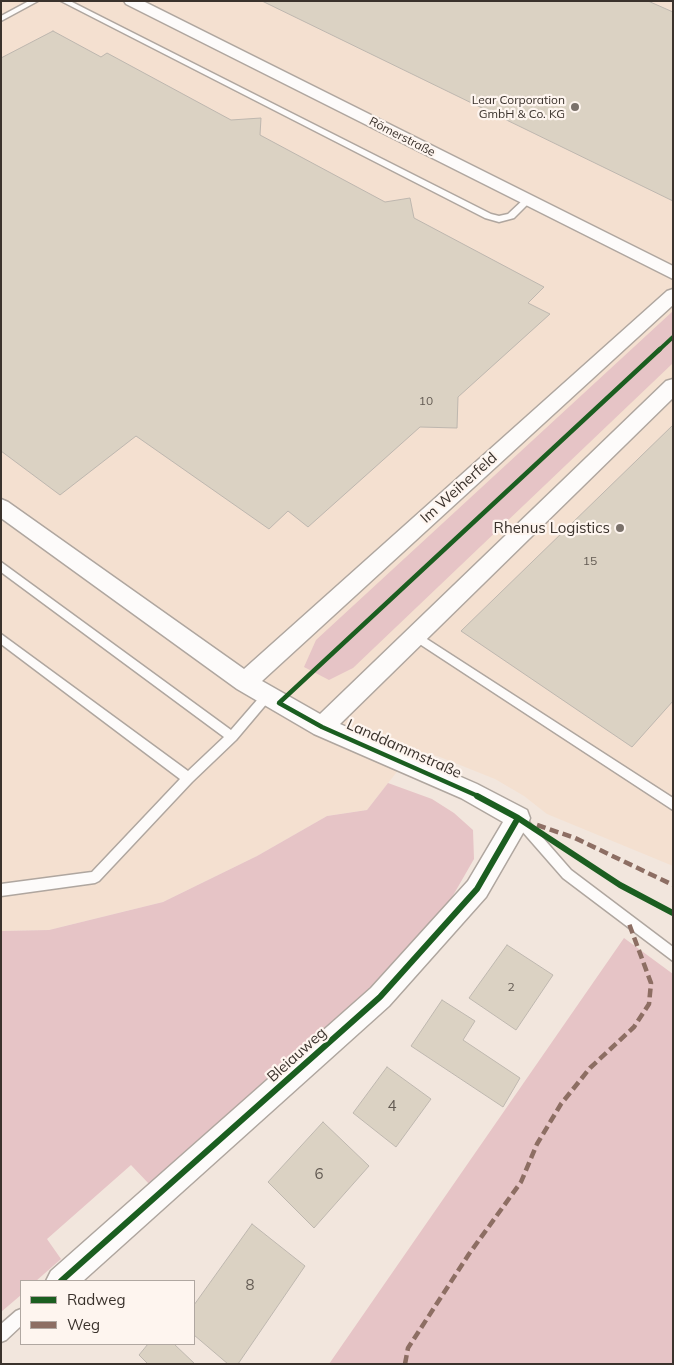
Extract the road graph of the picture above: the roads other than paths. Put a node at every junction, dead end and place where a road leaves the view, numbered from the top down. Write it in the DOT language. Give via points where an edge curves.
graph roads {
  1 [pos="35,1"];
  2 [pos="64,1"];
  3 [pos="132,1"];
  4 [pos="1,20"];
  5 [pos="528,200"];
  6 [pos="673,272"];
  7 [pos="673,295"];
  8 [pos="673,386"];
  9 [pos="1,507"];
  10 [pos="1,566"];
  11 [pos="416,636"];
  12 [pos="1,638"];
  13 [pos="245,682"];
  14 [pos="268,696"];
  15 [pos="322,727"];
  16 [pos="232,738"];
  17 [pos="188,778"];
  18 [pos="673,805"];
  19 [pos="518,818"];
  20 [pos="1,890"];
  21 [pos="673,955"];
  22 [pos="62,1280"];
  23 [pos="20,1317"];
  24 [pos="1,1335"];
  1 -- 4 [label="lane"];
  2 -- 5 [label="lane" via="488,216 499,219 510,216"];
  3 -- 5 [label="street, Römerstraße"];
  5 -- 6 [label="street, Römerstraße"];
  7 -- 13 [label="street, Im Weiherfeld"];
  8 -- 11 [label="street"];
  9 -- 13 [label="street, Landdammstraße"];
  10 -- 16 [label="lane"];
  11 -- 15 [label="street"];
  11 -- 18 [label="lane"];
  12 -- 17 [label="lane"];
  13 -- 14 [label="street, Landdammstraße"];
  14 -- 15 [label="street, Landdammstraße"];
  14 -- 16 [label="lane"];
  15 -- 19 [label="street, Landdammstraße" via="469,791"];
  16 -- 17 [label="lane"];
  17 -- 20 [label="lane" via="95,877"];
  19 -- 21 [label="lane" via="567,874"];
  19 -- 22 [label="street, Bleiauweg" via="477,889 380,997"];
  23 -- 24 [label="lane"];
}
